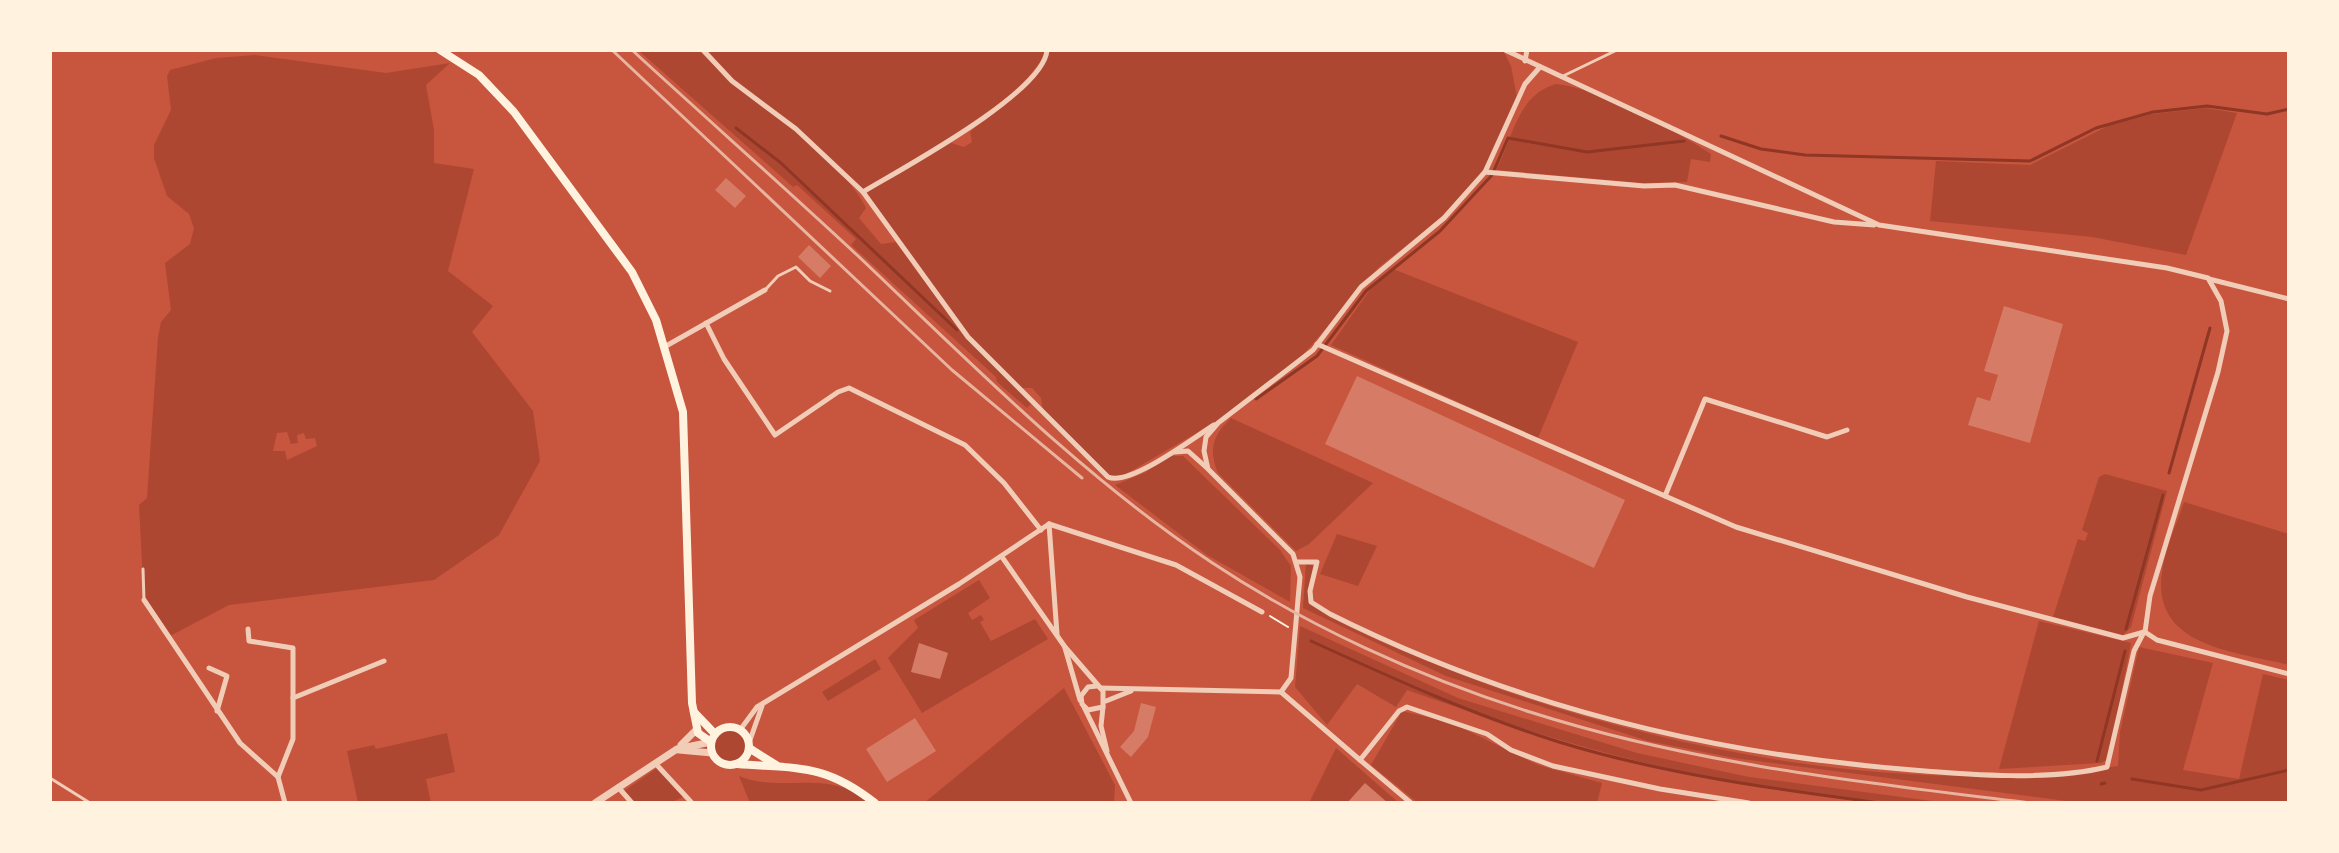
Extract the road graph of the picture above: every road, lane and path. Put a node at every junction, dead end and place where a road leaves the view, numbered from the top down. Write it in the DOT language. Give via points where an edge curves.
graph roads {
  1 [pos="440,50"];
  2 [pos="703,50"];
  3 [pos="1047,50"];
  4 [pos="1505,50"];
  5 [pos="1527,50"];
  6 [pos="1617,50"];
  7 [pos="1525,61"];
  8 [pos="1540,67"];
  9 [pos="1561,77"];
  10 [pos="1487,172"];
  11 [pos="863,192"];
  12 [pos="1879,225"];
  13 [pos="2208,278"];
  14 [pos="765,290"];
  15 [pos="830,291"];
  16 [pos="2289,299"];
  17 [pos="706,323"];
  18 [pos="1319,345"];
  19 [pos="666,346"];
  20 [pos="1218,423"];
  21 [pos="1847,430"];
  22 [pos="1172,452"];
  23 [pos="1208,469"];
  24 [pos="1665,496"];
  25 [pos="1049,524"];
  26 [pos="1041,530"];
  27 [pos="1002,557"];
  28 [pos="1297,562"];
  29 [pos="143,569"];
  30 [pos="144,600"];
  31 [pos="1262,612"];
  32 [pos="248,629"];
  33 [pos="1295,631"];
  34 [pos="2145,632"];
  35 [pos="1057,635"];
  36 [pos="1065,647"];
  37 [pos="384,661"];
  38 [pos="209,668"];
  39 [pos="2289,674"];
  40 [pos="1098,687"];
  41 [pos="1133,690"];
  42 [pos="1281,692"];
  43 [pos="293,698"];
  44 [pos="1081,700"];
  45 [pos="765,702"];
  46 [pos="1104,704"];
  47 [pos="1084,707"];
  48 [pos="217,712"];
  49 [pos="694,712"];
  50 [pos="696,730"];
  51 [pos="740,730"];
  52 [pos="713,738"];
  53 [pos="749,746"];
  54 [pos="677,749"];
  55 [pos="712,753"];
  56 [pos="1108,756"];
  57 [pos="1360,760"];
  58 [pos="654,763"];
  59 [pos="737,764"];
  60 [pos="777,765"];
  61 [pos="278,777"];
  62 [pos="50,778"];
  63 [pos="618,787"];
  64 [pos="1125,795"];
  65 [pos="689,802"];
  66 [pos="90,803"];
  67 [pos="285,803"];
  68 [pos="595,803"];
  69 [pos="632,803"];
  70 [pos="875,803"];
  71 [pos="1123,803"];
  72 [pos="1131,803"];
  73 [pos="1411,803"];
  74 [pos="1749,803"];
  1 -- 19 [label="main road" via="479,75 514,112 639,283"];
  2 -- 11 [label="street"];
  3 -- 11 [label="street" via="1036,72 976,125"];
  4 -- 7 [label="street"];
  5 -- 7 [label="street"];
  6 -- 9 [label="lane"];
  7 -- 8 [label="street"];
  8 -- 9 [label="street"];
  8 -- 10 [label="street" via="1525,84"];
  9 -- 12 [label="street"];
  10 -- 12 [label="street" via="1675,185 1834,222"];
  10 -- 18 [label="street" via="1444,218 1361,287"];
  11 -- 22 [label="street" via="968,337 1099,470 1120,479"];
  12 -- 13 [label="street"];
  13 -- 16 [label="street"];
  13 -- 34 [label="street" via="2221,301 2227,331 2150,596"];
  14 -- 15 [label="lane" via="796,267"];
  14 -- 17 [label="street"];
  17 -- 19 [label="street"];
  17 -- 26 [label="street" via="775,435 844,388 965,445"];
  18 -- 20 [label="street"];
  18 -- 24 [label="street"];
  19 -- 49 [label="main road" via="683,412"];
  20 -- 22 [label="street"];
  20 -- 23 [label="street" via="1206,437"];
  21 -- 24 [label="street" via="1827,437 1705,399"];
  22 -- 23 [label="street" via="1188,451"];
  23 -- 28 [label="street"];
  24 -- 34 [label="street" via="1736,527 1967,597 2123,638"];
  25 -- 26 [label="street"];
  25 -- 31 [label="street" via="1176,565"];
  25 -- 35 [label="street"];
  26 -- 27 [label="street"];
  27 -- 35 [label="street"];
  27 -- 45 [label="street"];
  28 -- 33 [label="street"];
  28 -- 34 [label="street" via="1317,562 1311,602 1397,646 1488,683 1652,731 1741,751 1848,765 1971,774 2107,767 2134,651"];
  29 -- 30 [label="lane"];
  30 -- 48 [label="street"];
  31 -- 33 [label="path"];
  32 -- 43 [label="street" via="249,641 293,648"];
  33 -- 42 [label="street" via="1291,678"];
  34 -- 39 [label="street" via="2157,640"];
  35 -- 36 [label="street"];
  36 -- 40 [label="street"];
  36 -- 44 [label="street"];
  37 -- 43 [label="street"];
  38 -- 48 [label="street" via="227,676"];
  40 -- 41 [label="street"];
  40 -- 44 [label="street" via="1085,689"];
  40 -- 46 [label="street"];
  41 -- 42 [label="street"];
  41 -- 46 [label="street"];
  42 -- 57 [label="street"];
  43 -- 61 [label="street" via="293,739"];
  44 -- 47 [label="street"];
  45 -- 51 [label="street"];
  45 -- 53 [label="street"];
  46 -- 47 [label="street" via="1094,711"];
  46 -- 56 [label="street" via="1101,726"];
  47 -- 56 [label="street"];
  48 -- 61 [label="street" via="240,743"];
  49 -- 50 [label="main road"];
  49 -- 52 [label="main road"];
  50 -- 52 [label="main road"];
  50 -- 54 [label="street"];
  51 -- 52 [label="main road" via="727,727"];
  51 -- 53 [label="main road"];
  52 -- 54 [label="street"];
  52 -- 55 [label="main road"];
  53 -- 59 [label="main road"];
  53 -- 60 [label="main road"];
  54 -- 55 [label="street"];
  54 -- 58 [label="street"];
  55 -- 59 [label="main road" via="723,764"];
  56 -- 64 [label="street"];
  57 -- 73 [label="street"];
  57 -- 74 [label="street" via="1407,707 1487,734 1553,766"];
  58 -- 63 [label="street"];
  58 -- 65 [label="street"];
  59 -- 60 [label="main road"];
  60 -- 70 [label="main road" via="831,774"];
  61 -- 67 [label="street"];
  62 -- 66 [label="lane"];
  63 -- 68 [label="street"];
  63 -- 69 [label="street"];
  64 -- 71 [label="street"];
  64 -- 72 [label="street"];
}
